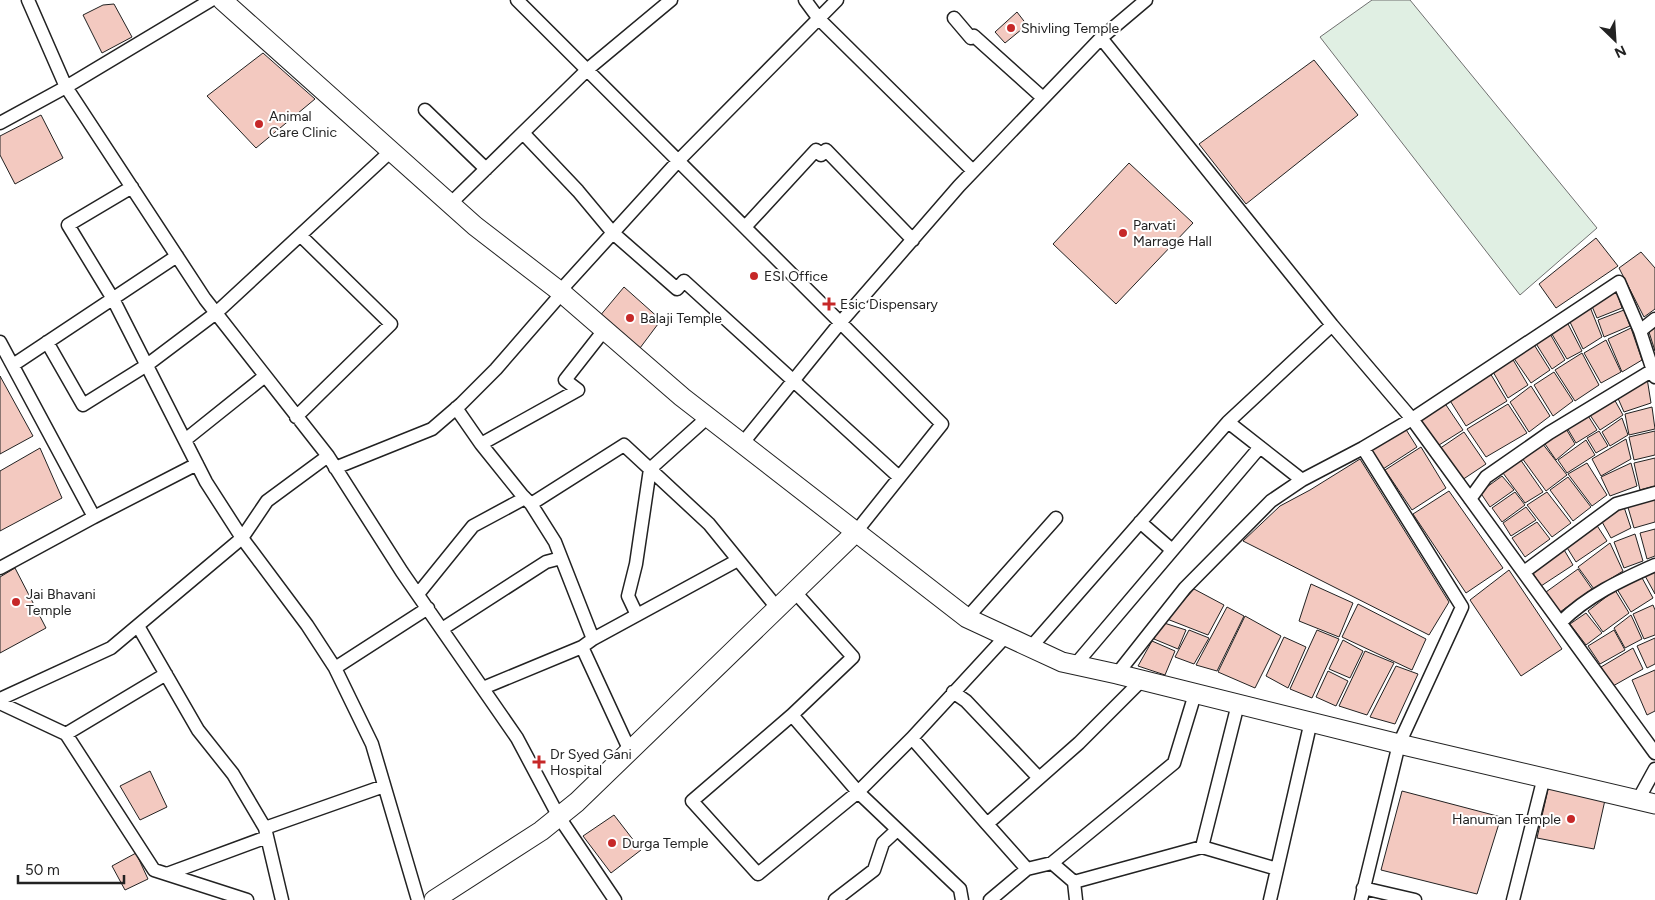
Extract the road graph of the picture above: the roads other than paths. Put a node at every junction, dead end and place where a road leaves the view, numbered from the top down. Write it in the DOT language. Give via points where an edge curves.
graph roads {
  1 [pos="28,0"];
  2 [pos="212,0"];
  3 [pos="222,0"];
  4 [pos="517,0"];
  5 [pos="805,0"];
  6 [pos="837,0"];
  7 [pos="1146,0"];
  8 [pos="665,2"];
  9 [pos="819,18"];
  10 [pos="954,18"];
  11 [pos="1101,38"];
  12 [pos="588,70"];
  13 [pos="66,87"];
  14 [pos="1043,98"];
  15 [pos="425,110"];
  16 [pos="0,123"];
  17 [pos="523,132"];
  18 [pos="391,151"];
  19 [pos="679,160"];
  20 [pos="486,169"];
  21 [pos="973,171"];
  22 [pos="132,187"];
  23 [pos="450,204"];
  24 [pos="745,227"];
  25 [pos="613,233"];
  26 [pos="301,236"];
  27 [pos="912,240"];
  28 [pos="177,256"];
  29 [pos="561,292"];
  30 [pos="113,299"];
  31 [pos="216,313"];
  32 [pos="1655,319"];
  33 [pos="840,323"];
  34 [pos="1332,325"];
  35 [pos="605,329"];
  36 [pos="1640,331"];
  37 [pos="0,342"];
  38 [pos="47,342"];
  39 [pos="13,365"];
  40 [pos="147,365"];
  41 [pos="1654,374"];
  42 [pos="265,376"];
  43 [pos="794,381"];
  44 [pos="456,408"];
  45 [pos="296,417"];
  46 [pos="708,417"];
  47 [pos="1412,419"];
  48 [pos="1228,422"];
  49 [pos="185,440"];
  50 [pos="481,444"];
  51 [pos="742,444"];
  52 [pos="1260,447"];
  53 [pos="1363,448"];
  54 [pos="328,456"];
  55 [pos="198,464"];
  56 [pos="335,468"];
  57 [pos="650,469"];
  58 [pos="899,477"];
  59 [pos="1302,480"];
  60 [pos="1655,493"];
  61 [pos="1470,499"];
  62 [pos="528,501"];
  63 [pos="94,517"];
  64 [pos="1056,518"];
  65 [pos="1140,522"];
  66 [pos="855,533"];
  67 [pos="242,538"];
  68 [pos="1172,550"];
  69 [pos="561,558"];
  70 [pos="738,560"];
  71 [pos="1655,565"];
  72 [pos="0,568"];
  73 [pos="1524,572"];
  74 [pos="795,592"];
  75 [pos="418,594"];
  76 [pos="428,608"];
  77 [pos="778,609"];
  78 [pos="637,615"];
  79 [pos="967,618"];
  80 [pos="1561,622"];
  81 [pos="138,626"];
  82 [pos="442,629"];
  83 [pos="1006,636"];
  84 [pos="588,643"];
  85 [pos="1031,647"];
  86 [pos="1075,666"];
  87 [pos="335,668"];
  88 [pos="166,674"];
  89 [pos="1117,674"];
  90 [pos="1141,681"];
  91 [pos="483,688"];
  92 [pos="953,692"];
  93 [pos="1195,694"];
  94 [pos="0,699"];
  95 [pos="0,703"];
  96 [pos="1238,704"];
  97 [pos="792,715"];
  98 [pos="1311,721"];
  99 [pos="66,734"];
  100 [pos="912,738"];
  101 [pos="1399,744"];
  102 [pos="630,751"];
  103 [pos="1655,753"];
  104 [pos="1655,769"];
  105 [pos="1544,777"];
  106 [pos="1039,778"];
  107 [pos="384,786"];
  108 [pos="858,792"];
  109 [pos="1647,802"];
  110 [pos="559,817"];
  111 [pos="988,824"];
  112 [pos="897,830"];
  113 [pos="266,833"];
  114 [pos="1202,848"];
  115 [pos="1052,864"];
  116 [pos="1027,869"];
  117 [pos="1277,869"];
  118 [pos="167,874"];
  119 [pos="1074,882"];
  120 [pos="1362,894"];
  121 [pos="1002,895"];
  122 [pos="247,900"];
  123 [pos="282,900"];
  124 [pos="418,900"];
  125 [pos="434,900"];
  126 [pos="615,900"];
  127 [pos="835,900"];
  128 [pos="962,900"];
  129 [pos="990,900"];
  130 [pos="1076,900"];
  131 [pos="1270,900"];
  132 [pos="1415,900"];
  133 [pos="1514,900"];
  1 -- 13 [label="street"];
  2 -- 13 [label="street"];
  3 -- 18 [label="main road"];
  4 -- 12 [label="street"];
  5 -- 9 [label="street"];
  6 -- 9 [label="street"];
  7 -- 11 [label="street"];
  8 -- 12 [label="street"];
  9 -- 19 [label="street"];
  9 -- 21 [label="street"];
  10 -- 14 [label="street" via="971,38 974,36"];
  11 -- 14 [label="street"];
  11 -- 34 [label="street"];
  12 -- 17 [label="street"];
  12 -- 19 [label="street"];
  13 -- 16 [label="street"];
  13 -- 22 [label="street"];
  14 -- 21 [label="street"];
  15 -- 20 [label="street"];
  17 -- 20 [label="street"];
  17 -- 25 [label="street"];
  18 -- 23 [label="main road"];
  18 -- 26 [label="street"];
  19 -- 24 [label="street"];
  19 -- 25 [label="street"];
  20 -- 23 [label="street"];
  21 -- 27 [label="street"];
  22 -- 28 [label="street"];
  22 -- 30 [label="street" via="68,225"];
  23 -- 29 [label="main road"];
  24 -- 27 [label="street" via="816,150 821,155 826,150"];
  24 -- 33 [label="street"];
  25 -- 29 [label="street"];
  25 -- 43 [label="street" via="677,289 684,281"];
  26 -- 31 [label="street"];
  26 -- 45 [label="street" via="391,324"];
  27 -- 33 [label="street"];
  28 -- 30 [label="street"];
  28 -- 31 [label="street"];
  29 -- 35 [label="main road"];
  29 -- 44 [label="street" via="496,370"];
  30 -- 38 [label="street"];
  30 -- 40 [label="street"];
  31 -- 40 [label="street"];
  31 -- 42 [label="street"];
  32 -- 36 [label="street"];
  33 -- 43 [label="street"];
  33 -- 58 [label="street" via="942,424"];
  34 -- 47 [label="street"];
  34 -- 48 [label="street"];
  35 -- 46 [label="main road"];
  35 -- 50 [label="street" via="565,380 578,390"];
  36 -- 41 [label="street"];
  36 -- 47 [label="street" via="1619,282"];
  37 -- 39 [label="street"];
  38 -- 39 [label="street"];
  38 -- 40 [label="street" via="83,405"];
  39 -- 63 [label="street"];
  40 -- 49 [label="street"];
  41 -- 61 [label="street" via="1549,433 1486,477"];
  42 -- 45 [label="street"];
  42 -- 49 [label="street"];
  43 -- 51 [label="street"];
  43 -- 58 [label="street"];
  44 -- 50 [label="street"];
  44 -- 56 [label="street" via="432,429"];
  45 -- 54 [label="street"];
  46 -- 51 [label="main road"];
  46 -- 57 [label="street"];
  47 -- 53 [label="street"];
  47 -- 61 [label="street"];
  48 -- 52 [label="street"];
  48 -- 65 [label="street"];
  49 -- 55 [label="street"];
  50 -- 62 [label="street"];
  51 -- 66 [label="main road"];
  52 -- 59 [label="street"];
  52 -- 68 [label="street"];
  53 -- 59 [label="street"];
  53 -- 101 [label="street" via="1462,607"];
  54 -- 56 [label="street"];
  54 -- 67 [label="street" via="267,501"];
  55 -- 63 [label="street"];
  55 -- 67 [label="street"];
  56 -- 75 [label="street"];
  57 -- 62 [label="street" via="624,444"];
  57 -- 70 [label="street" via="709,524"];
  57 -- 78 [label="street" via="628,596"];
  58 -- 66 [label="street"];
  59 -- 89 [label="street" via="1271,501 1185,588"];
  60 -- 73 [label="street" via="1616,504"];
  61 -- 73 [label="street"];
  62 -- 69 [label="street" via="555,542"];
  62 -- 75 [label="street" via="473,526"];
  63 -- 72 [label="street"];
  64 -- 79 [label="street"];
  65 -- 68 [label="street"];
  65 -- 85 [label="street"];
  66 -- 74 [label="main road"];
  66 -- 79 [label="main road"];
  67 -- 81 [label="street"];
  67 -- 87 [label="street"];
  68 -- 86 [label="street"];
  69 -- 82 [label="street" via="546,562"];
  69 -- 84 [label="street"];
  70 -- 77 [label="street"];
  70 -- 78 [label="street"];
  71 -- 80 [label="street" via="1574,608"];
  73 -- 80 [label="street"];
  74 -- 77 [label="main road"];
  74 -- 97 [label="street" via="853,657"];
  75 -- 76 [label="street"];
  76 -- 82 [label="street"];
  76 -- 87 [label="street"];
  77 -- 102 [label="main road"];
  78 -- 84 [label="street"];
  79 -- 83 [label="main road"];
  80 -- 103 [label="street"];
  81 -- 88 [label="street"];
  81 -- 94 [label="street" via="111,648"];
  82 -- 91 [label="street"];
  83 -- 85 [label="main road"];
  83 -- 92 [label="street"];
  84 -- 91 [label="street"];
  84 -- 102 [label="street"];
  85 -- 86 [label="main road"];
  86 -- 89 [label="main road"];
  87 -- 107 [label="street" via="372,744"];
  88 -- 99 [label="street"];
  88 -- 113 [label="street" via="198,730 234,774"];
  89 -- 90 [label="main road"];
  90 -- 93 [label="main road"];
  90 -- 106 [label="street"];
  91 -- 110 [label="street" via="517,738"];
  92 -- 100 [label="street"];
  92 -- 106 [label="street" via="966,701"];
  93 -- 96 [label="main road"];
  93 -- 115 [label="street" via="1174,763"];
  95 -- 99 [label="street"];
  96 -- 98 [label="main road"];
  96 -- 114 [label="street"];
  97 -- 108 [label="street"];
  97 -- 108 [label="street" via="692,801 758,874"];
  98 -- 101 [label="main road"];
  98 -- 117 [label="street"];
  99 -- 118 [label="street" via="154,870"];
  100 -- 108 [label="street"];
  100 -- 111 [label="street"];
  101 -- 105 [label="main road"];
  101 -- 120 [label="street"];
  102 -- 110 [label="main road"];
  104 -- 109 [label="street"];
  105 -- 109 [label="main road"];
  105 -- 133 [label="street"];
  106 -- 111 [label="street"];
  107 -- 113 [label="street"];
  107 -- 124 [label="street"];
  108 -- 112 [label="street"];
  110 -- 125 [label="main road" via="541,832"];
  110 -- 126 [label="street"];
  111 -- 116 [label="street"];
  112 -- 127 [label="street" via="883,843 874,870"];
  112 -- 128 [label="street" via="960,890"];
  113 -- 118 [label="street"];
  113 -- 123 [label="street"];
  114 -- 117 [label="street"];
  114 -- 119 [label="street"];
  115 -- 116 [label="street"];
  115 -- 119 [label="street"];
  116 -- 121 [label="street"];
  117 -- 131 [label="street"];
  118 -- 122 [label="street"];
  119 -- 130 [label="street"];
  120 -- 132 [label="street"];
  121 -- 129 [label="street"];
}
